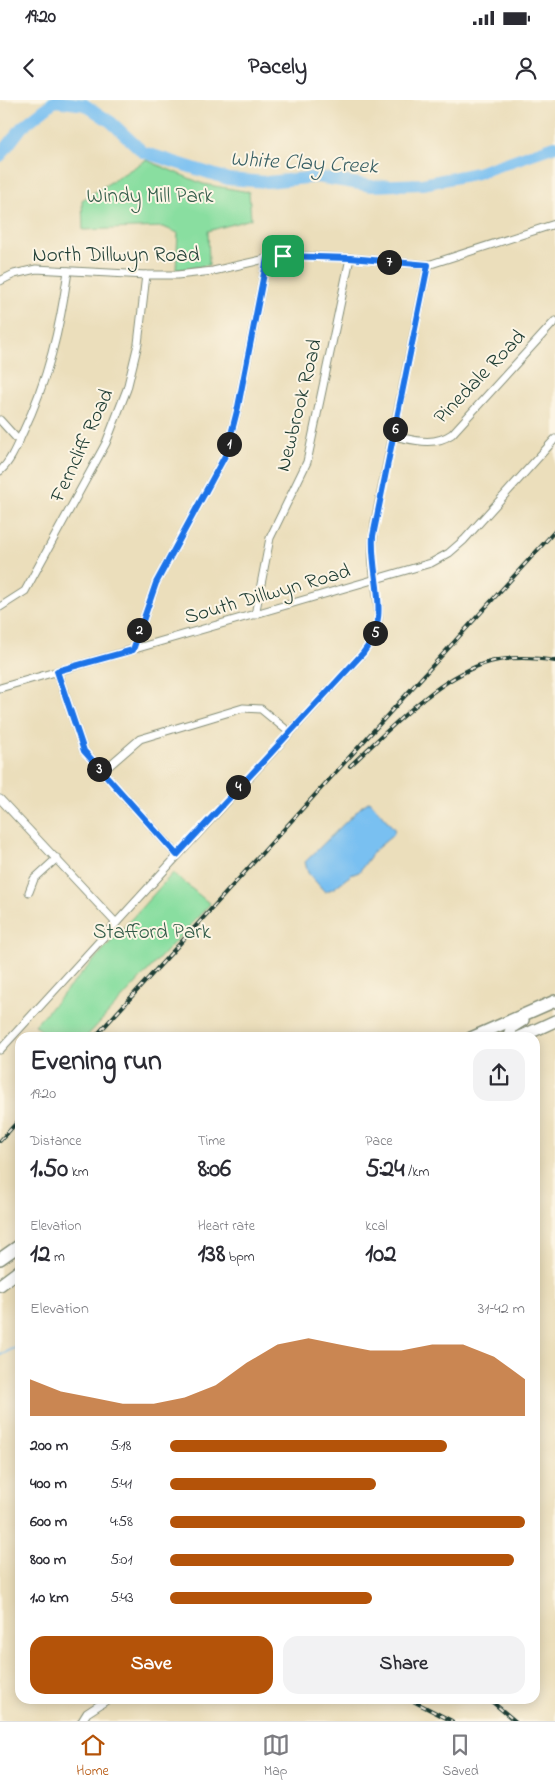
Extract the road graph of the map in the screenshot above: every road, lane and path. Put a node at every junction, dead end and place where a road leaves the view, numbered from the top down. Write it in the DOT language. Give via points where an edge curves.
graph roads {
  1 [pos="555,224"];
  2 [pos="267,258"];
  3 [pos="350,258"];
  4 [pos="428,265"];
  5 [pos="68,271"];
  6 [pos="146,275"];
  7 [pos="0,281"];
  8 [pos="555,321"];
  9 [pos="0,420"];
  10 [pos="393,436"];
  11 [pos="555,439"];
  12 [pos="19,441"];
  13 [pos="0,471"];
  14 [pos="375,580"];
  15 [pos="0,607"];
  16 [pos="255,615"];
  17 [pos="133,650"];
  18 [pos="57,671"];
  19 [pos="0,688"];
  20 [pos="289,732"];
  21 [pos="102,772"];
  22 [pos="0,798"];
  23 [pos="177,855"];
  24 [pos="57,858"];
  25 [pos="29,892"];
  26 [pos="116,923"];
  27 [pos="555,1001"];
  28 [pos="555,1007"];
  29 [pos="555,1022"];
  30 [pos="16,1032"];
  31 [pos="485,1032"];
  32 [pos="510,1032"];
  33 [pos="532,1032"];
  34 [pos="539,1032"];
  35 [pos="15,1034"];
  36 [pos="0,1050"];
  37 [pos="15,1242"];
  38 [pos="15,1249"];
  39 [pos="0,1253"];
  40 [pos="0,1260"];
  41 [pos="15,1274"];
  42 [pos="0,1286"];
  43 [pos="101,1704"];
  44 [pos="82,1721"];
  1 -- 4 [label="street, North Dillwyn Road"];
  2 -- 3 [label="street, North Dillwyn Road"];
  2 -- 6 [label="street, North Dillwyn Road" via="213,271"];
  2 -- 17 [label="street" via="226,454 156,583"];
  3 -- 4 [label="street, North Dillwyn Road"];
  3 -- 16 [label="street, Newbrook Road" via="307,462 270,538"];
  4 -- 10 [label="street"];
  5 -- 6 [label="street, North Dillwyn Road"];
  5 -- 7 [label="street, North Dillwyn Road" via="36,269"];
  5 -- 12 [label="street" via="53,354 40,396"];
  6 -- 15 [label="street, Ferncliff Road" via="138,344 127,389 106,443 25,590"];
  8 -- 10 [label="street, Pinedale Road" via="452,434 431,442"];
  9 -- 12 [label="street"];
  10 -- 14 [label="street" via="373,536"];
  11 -- 14 [label="street, South Dillwyn Road" via="456,547 431,563"];
  12 -- 13 [label="street"];
  14 -- 16 [label="street, South Dillwyn Road"];
  14 -- 20 [label="street" via="379,619 369,645"];
  16 -- 17 [label="street, South Dillwyn Road"];
  17 -- 18 [label="street, South Dillwyn Road"];
  18 -- 19 [label="street, South Dillwyn Road"];
  18 -- 21 [label="street" via="81,746"];
  20 -- 21 [label="street" via="261,709 242,708 140,739"];
  20 -- 23 [label="street"];
  21 -- 23 [label="street"];
  22 -- 24 [label="street"];
  23 -- 26 [label="street"];
  24 -- 25 [label="street" via="34,879"];
  24 -- 26 [label="street"];
  26 -- 30 [label="street"];
  27 -- 31 [label="main road"];
  28 -- 32 [label="main road" via="517,1022"];
  29 -- 33 [label="main road"];
  29 -- 34 [label="main road"];
  35 -- 36 [label="street"];
  37 -- 39 [label="main road"];
  38 -- 40 [label="main road"];
  41 -- 42 [label="main road"];
  43 -- 44 [label="street" via="86,1713"];
}
